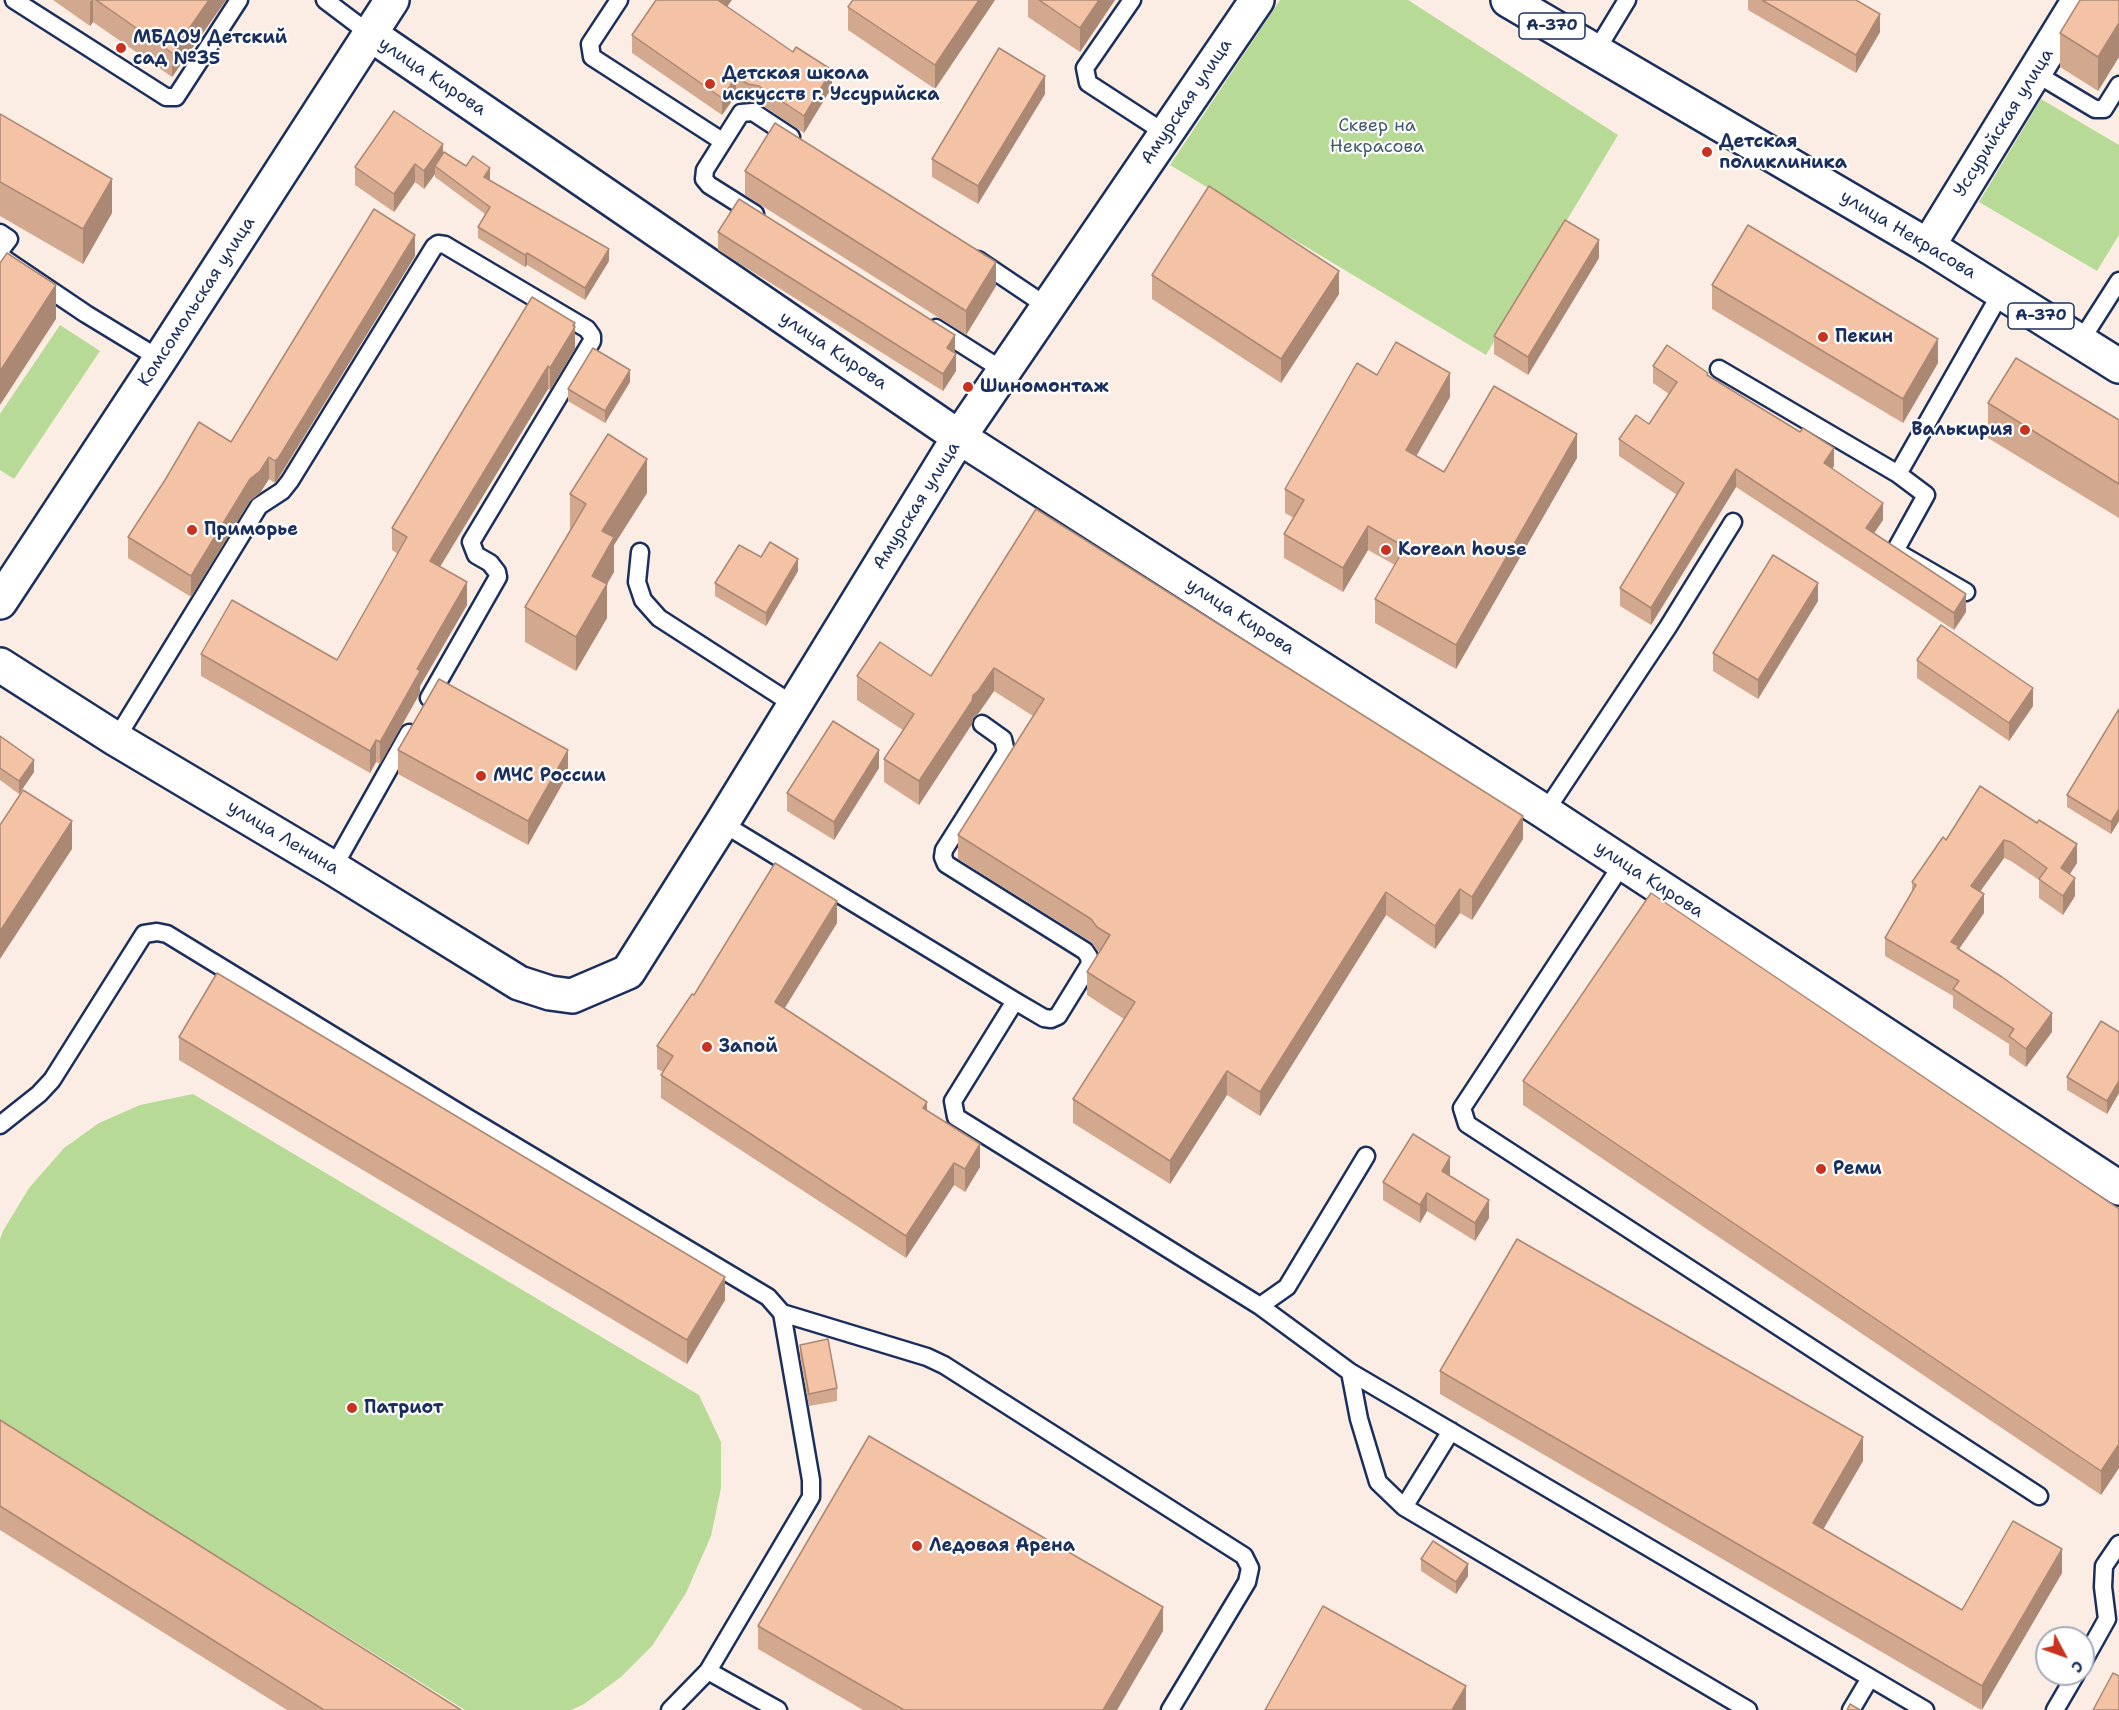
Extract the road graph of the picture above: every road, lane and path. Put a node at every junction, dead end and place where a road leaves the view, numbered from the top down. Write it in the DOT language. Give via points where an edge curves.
graph roads {
  1 [pos="14,0"];
  2 [pos="239,0"];
  3 [pos="325,0"];
  4 [pos="392,0"];
  5 [pos="619,0"];
  6 [pos="1132,0"];
  7 [pos="1257,0"];
  8 [pos="1508,0"];
  9 [pos="1627,0"];
  10 [pos="2079,0"];
  11 [pos="370,34"];
  12 [pos="1596,51"];
  13 [pos="2035,73"];
  14 [pos="2119,85"];
  15 [pos="1165,134"];
  16 [pos="722,141"];
  17 [pos="805,146"];
  18 [pos="768,222"];
  19 [pos="0,233"];
  20 [pos="1928,246"];
  21 [pos="960,249"];
  22 [pos="0,254"];
  23 [pos="2119,281"];
  24 [pos="2002,291"];
  25 [pos="1048,307"];
  26 [pos="926,321"];
  27 [pos="2080,342"];
  28 [pos="160,360"];
  29 [pos="2119,366"];
  30 [pos="1719,369"];
  31 [pos="1004,371"];
  32 [pos="959,437"];
  33 [pos="1898,474"];
  34 [pos="1733,522"];
  35 [pos="640,552"];
  36 [pos="1965,592"];
  37 [pos="0,602"];
  38 [pos="0,665"];
  39 [pos="794,705"];
  40 [pos="982,724"];
  41 [pos="116,739"];
  42 [pos="1545,812"];
  43 [pos="722,823"];
  44 [pos="1623,863"];
  45 [pos="333,868"];
  46 [pos="572,996"];
  47 [pos="1015,1001"];
  48 [pos="0,1125"];
  49 [pos="1366,1156"];
  50 [pos="2119,1188"];
  51 [pos="1260,1306"];
  52 [pos="782,1313"];
  53 [pos="1350,1372"];
  54 [pos="1451,1431"];
  55 [pos="2039,1496"];
  56 [pos="1404,1507"];
  57 [pos="2119,1544"];
  58 [pos="2095,1640"];
  59 [pos="708,1671"];
  60 [pos="1870,1678"];
  61 [pos="2069,1686"];
  62 [pos="670,1710"];
  63 [pos="778,1710"];
  64 [pos="1170,1710"];
  65 [pos="1748,1710"];
  66 [pos="1851,1710"];
  67 [pos="1925,1710"];
  68 [pos="2055,1710"];
  1 -- 2 [label="lane" via="166,97 176,97"];
  3 -- 11 [label="lane"];
  4 -- 11 [label="main road, Комсомольская улица"];
  5 -- 16 [label="lane" via="590,44 592,57"];
  6 -- 15 [label="lane" via="1085,68 1088,83"];
  7 -- 15 [label="main road, Амурская улица"];
  8 -- 12 [label="main road, улица Некрасова / А-370"];
  9 -- 12 [label="lane"];
  10 -- 13 [label="main road, Уссурийская улица"];
  11 -- 28 [label="main road, Комсомольская улица"];
  11 -- 32 [label="main road, улица Кирова"];
  12 -- 20 [label="main road, улица Некрасова / А-370"];
  13 -- 14 [label="lane" via="2095,109 2104,109"];
  13 -- 20 [label="main road, Уссурийская улица"];
  15 -- 25 [label="main road, Амурская улица"];
  16 -- 17 [label="lane" via="741,113 747,111"];
  16 -- 18 [label="lane" via="704,179"];
  19 -- 22 [label="lane" via="9,239"];
  20 -- 24 [label="main road, улица Некрасова / А-370"];
  21 -- 25 [label="lane"];
  22 -- 28 [label="lane"];
  23 -- 27 [label="lane"];
  24 -- 27 [label="main road, улица Некрасова / А-370"];
  24 -- 33 [label="lane"];
  25 -- 31 [label="main road, Амурская улица"];
  26 -- 31 [label="lane"];
  27 -- 29 [label="main road, улица Некрасова / А-370"];
  28 -- 37 [label="main road, Комсомольская улица"];
  30 -- 33 [label="lane"];
  31 -- 32 [label="main road, Амурская улица"];
  32 -- 39 [label="main road, Амурская улица"];
  32 -- 42 [label="main road, улица Кирова"];
  33 -- 36 [label="lane" via="1926,495 1895,551"];
  34 -- 42 [label="lane"];
  35 -- 39 [label="lane" via="637,582 644,600 659,618"];
  38 -- 41 [label="main road, улица Ленина"];
  39 -- 43 [label="main road, Амурская улица"];
  40 -- 47 [label="lane" via="1003,739 1006,752 944,850 945,864 1085,951 1090,964 1058,1016 1044,1018"];
  41 -- 45 [label="main road, улица Ленина"];
  41 -- 45 [label="lane" via="259,506 290,481 438,243 587,329 592,341 471,543 476,555 490,563 498,577"];
  42 -- 44 [label="main road, улица Кирова"];
  43 -- 46 [label="main road, Амурская улица" via="628,972"];
  43 -- 47 [label="lane"];
  44 -- 50 [label="main road, улица Кирова"];
  44 -- 55 [label="lane" via="1462,1108 1467,1124"];
  45 -- 46 [label="main road, улица Ленина" via="519,983"];
  47 -- 51 [label="lane" via="953,1101 956,1117"];
  48 -- 52 [label="lane" via="52,1080 144,933 167,934 768,1297"];
  49 -- 51 [label="lane" via="1287,1287"];
  51 -- 53 [label="lane"];
  52 -- 59 [label="lane" via="812,1480 811,1497"];
  52 -- 64 [label="lane" via="944,1365 1244,1556 1250,1568 1247,1582"];
  53 -- 54 [label="lane"];
  53 -- 56 [label="lane" via="1378,1482"];
  54 -- 56 [label="lane"];
  54 -- 60 [label="lane"];
  56 -- 65 [label="lane"];
  57 -- 58 [label="lane" via="2104,1566 2107,1619"];
  59 -- 62 [label="lane"];
  59 -- 63 [label="lane"];
  60 -- 66 [label="lane"];
  60 -- 67 [label="lane"];
  61 -- 68 [label="lane"];
}
